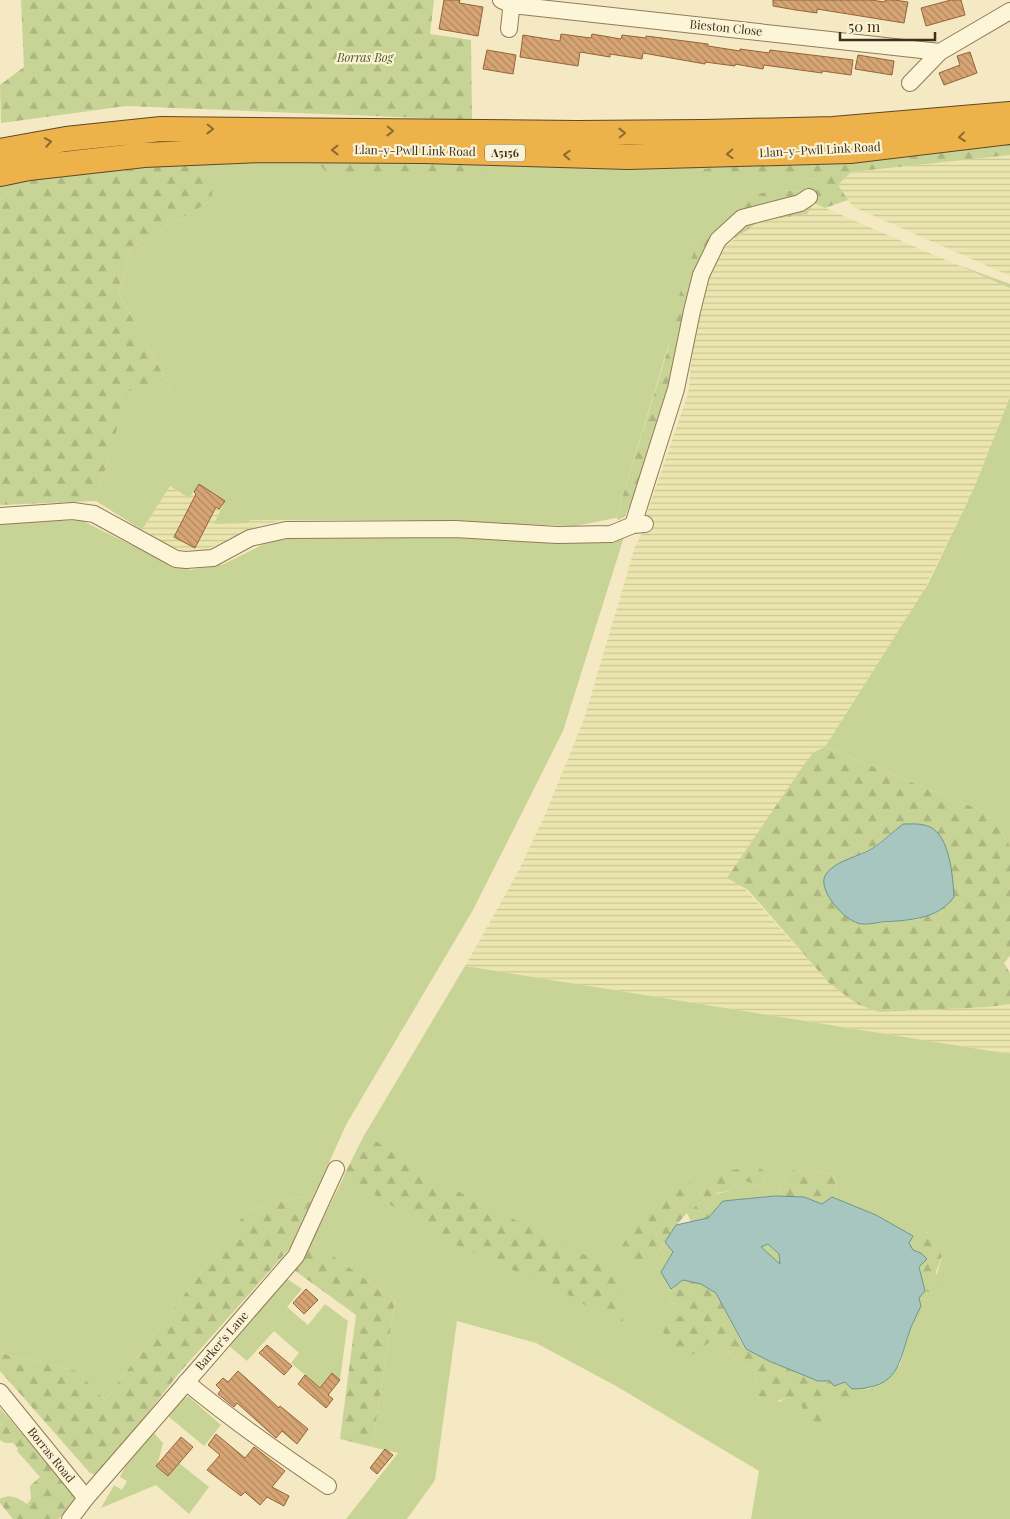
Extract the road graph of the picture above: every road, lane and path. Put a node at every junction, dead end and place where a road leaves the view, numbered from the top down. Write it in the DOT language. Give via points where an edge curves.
graph roads {
  1 [pos="509,2"];
  2 [pos="1010,11"];
  3 [pos="509,29"];
  4 [pos="940,52"];
  5 [pos="910,83"];
  6 [pos="1010,114"];
  7 [pos="1010,132"];
  8 [pos="0,151"];
  9 [pos="0,174"];
  10 [pos="809,198"];
  11 [pos="0,516"];
  12 [pos="336,1169"];
  13 [pos="186,1382"];
  14 [pos="0,1392"];
  15 [pos="328,1486"];
  16 [pos="86,1498"];
  17 [pos="70,1519"];
  1 -- 3 [label="street, Bieston Close"];
  1 -- 4 [label="street, Bieston Close"];
  2 -- 4 [label="street"];
  4 -- 5 [label="street"];
  8 -- 6 [label="highway, Llan-y-Pwll Link Road / A5156, one-way" via="66,139 161,129 714,132 833,129"];
  7 -- 9 [label="highway, Llan-y-Pwll Link Road / A5156, one-way" via="850,151 628,157 278,150 144,155"];
  10 -- 11 [label="street" via="742,218 718,240 701,275 676,388 639,524 611,534 566,535 454,530 286,530 250,538 213,558 186,560 176,559 94,514 73,511"];
  12 -- 13 [label="street, Barker's Lane" via="296,1256"];
  13 -- 15 [label="street" via="227,1416"];
  13 -- 16 [label="street, Barker's Lane"];
  14 -- 16 [label="street, Borras Road"];
  16 -- 17 [label="street"];
}
